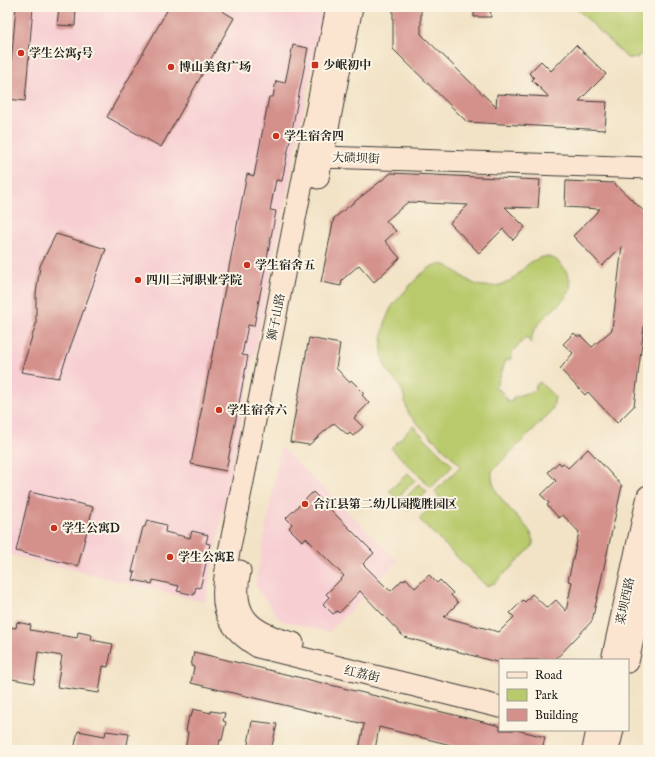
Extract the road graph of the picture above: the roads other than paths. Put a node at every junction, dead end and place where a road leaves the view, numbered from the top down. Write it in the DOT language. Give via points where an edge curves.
graph roads {
  1 [pos="337,7"];
  2 [pos="352,7"];
  3 [pos="319,150"];
  4 [pos="648,155"];
  5 [pos="648,168"];
  6 [pos="648,496"];
  7 [pos="648,570"];
  8 [pos="238,621"];
  9 [pos="612,659"];
  10 [pos="629,659"];
  11 [pos="499,693"];
  12 [pos="499,706"];
  13 [pos="597,731"];
  14 [pos="613,731"];
  15 [pos="592,750"];
  16 [pos="608,750"];
  1 -- 3 [label="street, 狮子山路"];
  2 -- 3 [label="street, 狮子山路"];
  3 -- 4 [label="street, 大碛坝街"];
  3 -- 5 [label="street, 大碛坝街"];
  3 -- 8 [label="street, 狮子山路" via="226,564 222,590 223,606"];
  6 -- 9 [label="street, 菜坝西路"];
  7 -- 10 [label="street, 菜坝西路"];
  8 -- 11 [label="street, 红荔街" via="276,639"];
  8 -- 12 [label="street, 红荔街" via="238,634 258,648"];
  13 -- 15 [label="street"];
  14 -- 16 [label="street"];
}
